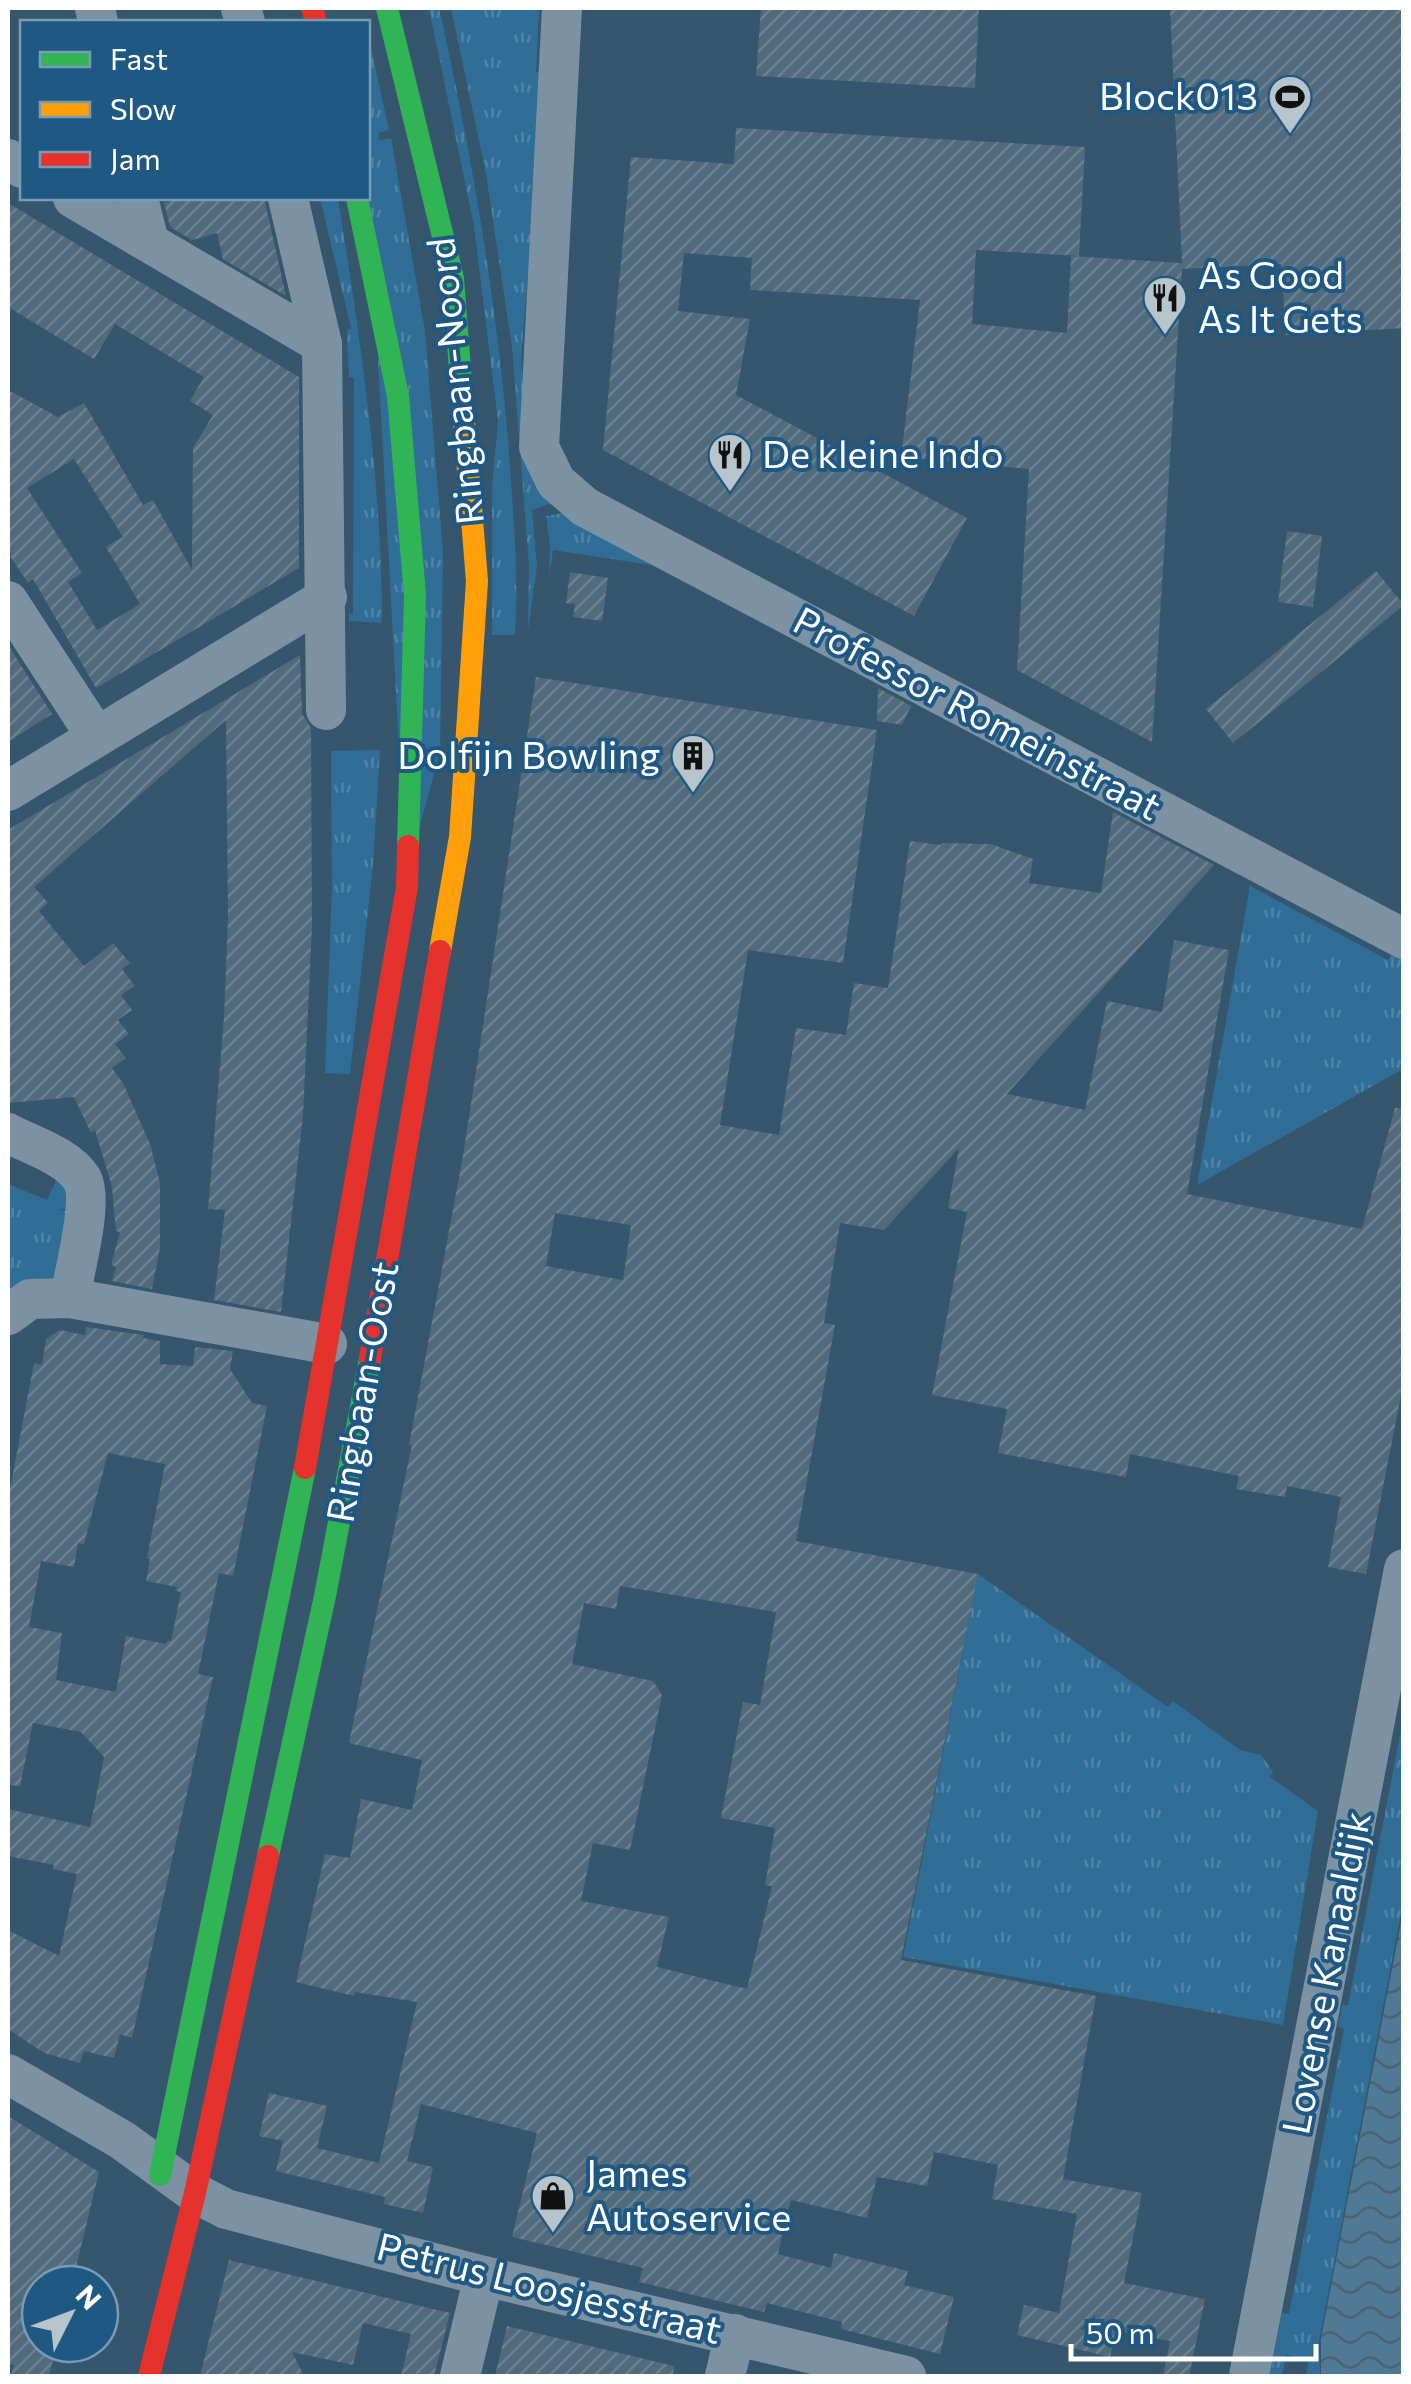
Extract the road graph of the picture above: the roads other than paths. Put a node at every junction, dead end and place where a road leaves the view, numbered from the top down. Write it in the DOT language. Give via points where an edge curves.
graph roads {
  1 [pos="387,8"];
  2 [pos="562,8"];
  3 [pos="76,200"];
  4 [pos="138,200"];
  5 [pos="288,200"];
  6 [pos="357,200"];
  7 [pos="149,242"];
  8 [pos="322,344"];
  9 [pos="556,482"];
  10 [pos="476,581"];
  11 [pos="415,595"];
  12 [pos="326,596"];
  13 [pos="8,601"];
  14 [pos="326,710"];
  15 [pos="96,736"];
  16 [pos="8,791"];
  17 [pos="1404,938"];
  18 [pos="8,1133"];
  19 [pos="70,1298"];
  20 [pos="8,1315"];
  21 [pos="327,1344"];
  22 [pos="1404,1569"];
  23 [pos="8,2074"];
  24 [pos="171,2184"];
  25 [pos="484,2276"];
  26 [pos="735,2334"];
  27 [pos="149,2376"];
  28 [pos="460,2376"];
  29 [pos="724,2376"];
  30 [pos="906,2376"];
  31 [pos="1249,2376"];
  1 -- 10 [label="main road, Ringbaan-Noord" via="453,278"];
  2 -- 9 [label="street, Ringbaan-Noord" via="539,448"];
  3 -- 7 [label="street"];
  4 -- 7 [label="street"];
  5 -- 8 [label="street"];
  6 -- 11 [label="main road, Ringbaan-Noord" via="398,396"];
  7 -- 8 [label="street"];
  8 -- 12 [label="street"];
  9 -- 17 [label="street, Professor Romeinstraat" via="585,507"];
  10 -- 24 [label="main road, Ringbaan-Oost" via="460,837 355,1446"];
  11 -- 21 [label="main road, Ringbaan-Oost" via="407,887"];
  12 -- 14 [label="street"];
  12 -- 15 [label="street"];
  13 -- 15 [label="street"];
  15 -- 16 [label="street"];
  18 -- 19 [label="street" via="82,1180 86,1201"];
  19 -- 20 [label="street" via="30,1298"];
  19 -- 21 [label="street"];
  21 -- 24 [label="main road, Ringbaan-Oost"];
  22 -- 31 [label="street, Lovense Kanaaldijk"];
  23 -- 24 [label="street, Petrus Loosjesstraat" via="122,2140"];
  24 -- 25 [label="street, Petrus Loosjesstraat" via="226,2209"];
  24 -- 27 [label="main road, Ringbaan-Oost"];
  25 -- 26 [label="street, Petrus Loosjesstraat"];
  25 -- 28 [label="street"];
  26 -- 29 [label="street"];
  26 -- 30 [label="street, Petrus Loosjesstraat"];
}
